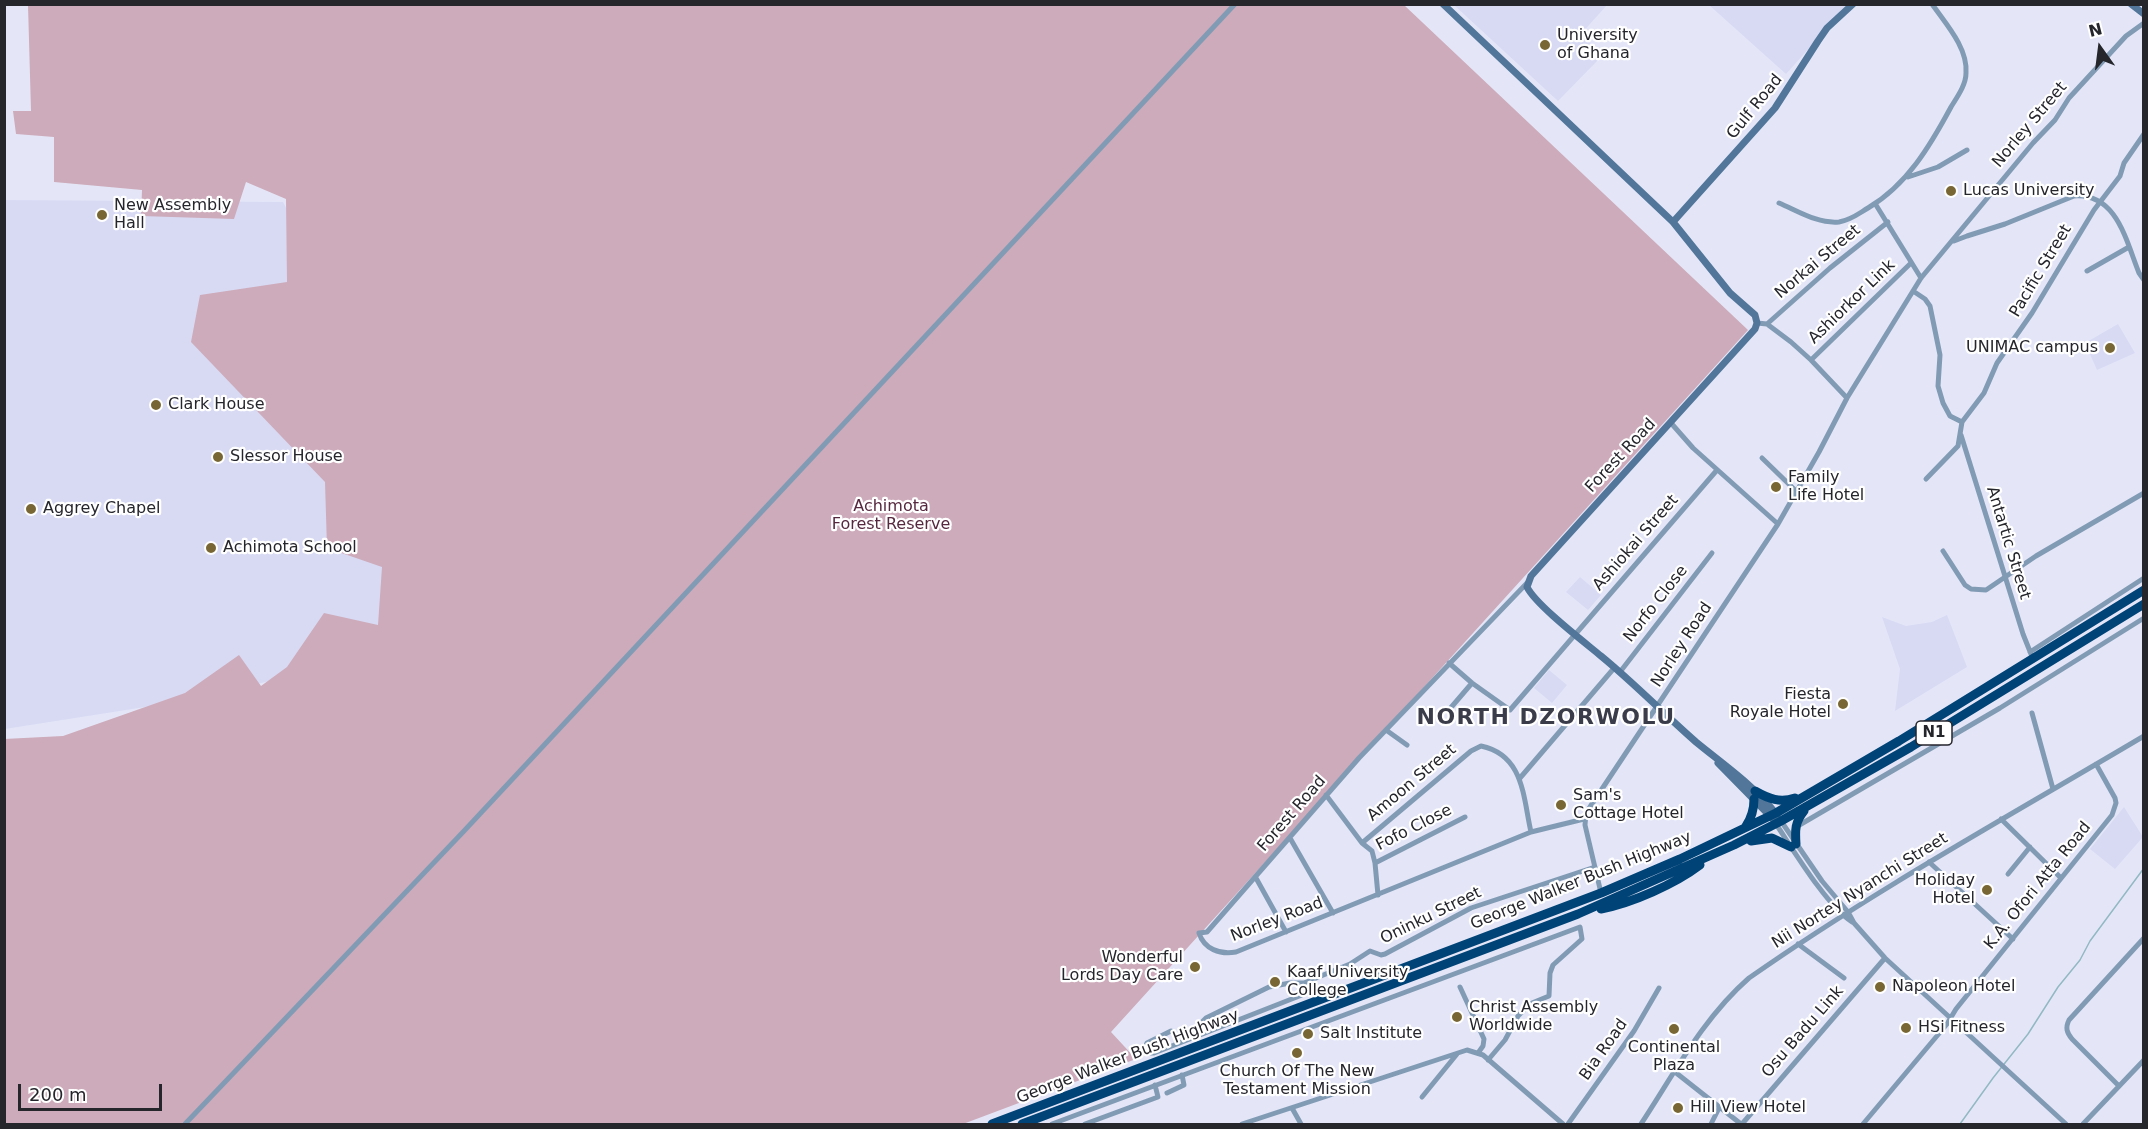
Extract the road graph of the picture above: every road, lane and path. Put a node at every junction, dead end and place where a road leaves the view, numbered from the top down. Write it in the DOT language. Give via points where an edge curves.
graph roads {
  1 [pos="1235,4"];
  2 [pos="1443,4"];
  3 [pos="1853,4"];
  4 [pos="1932,4"];
  5 [pos="2131,4"];
  6 [pos="2144,14"];
  7 [pos="2144,23"];
  8 [pos="2144,134"];
  9 [pos="1967,150"];
  10 [pos="1906,177"];
  11 [pos="1779,202"];
  12 [pos="2100,202"];
  13 [pos="1876,205"];
  14 [pos="1673,222"];
  15 [pos="1888,222"];
  16 [pos="1950,244"];
  17 [pos="2129,247"];
  18 [pos="1911,263"];
  19 [pos="2087,271"];
  20 [pos="2141,272"];
  21 [pos="1921,278"];
  22 [pos="2144,280"];
  23 [pos="1913,291"];
  24 [pos="1757,323"];
  25 [pos="1767,324"];
  26 [pos="1811,360"];
  27 [pos="1847,398"];
  28 [pos="1962,422"];
  29 [pos="1671,423"];
  30 [pos="1960,434"];
  31 [pos="1762,459"];
  32 [pos="1717,470"];
  33 [pos="1926,479"];
  34 [pos="1797,492"];
  35 [pos="2144,493"];
  36 [pos="1778,524"];
  37 [pos="1943,550"];
  38 [pos="1712,552"];
  39 [pos="2004,576"];
  40 [pos="2144,578"];
  41 [pos="1527,583"];
  42 [pos="2144,590"];
  43 [pos="2144,604"];
  44 [pos="2144,618"];
  45 [pos="1575,635"];
  46 [pos="2031,655"];
  47 [pos="1449,663"];
  48 [pos="1617,669"];
  49 [pos="1472,683"];
  50 [pos="1657,706"];
  51 [pos="1448,711"];
  52 [pos="2032,713"];
  53 [pos="1386,730"];
  54 [pos="2144,736"];
  55 [pos="1407,745"];
  56 [pos="2096,764"];
  57 [pos="1520,778"];
  58 [pos="2053,789"];
  59 [pos="1809,794"];
  60 [pos="1326,795"];
  61 [pos="1754,795"];
  62 [pos="1807,806"];
  63 [pos="1465,817"];
  64 [pos="1776,818"];
  65 [pos="1584,819"];
  66 [pos="2001,819"];
  67 [pos="1746,826"];
  68 [pos="1795,828"];
  69 [pos="1531,832"];
  70 [pos="1290,838"];
  71 [pos="1362,843"];
  72 [pos="1734,845"];
  73 [pos="1794,845"];
  74 [pos="2030,847"];
  75 [pos="1375,862"];
  76 [pos="1929,862"];
  77 [pos="1595,867"];
  78 [pos="2008,874"];
  79 [pos="1256,878"];
  80 [pos="2061,878"];
  81 [pos="1601,893"];
  82 [pos="1378,894"];
  83 [pos="1848,912"];
  84 [pos="1334,913"];
  85 [pos="1842,915"];
  86 [pos="1854,923"];
  87 [pos="1286,932"];
  88 [pos="1199,933"];
  89 [pos="2144,938"];
  90 [pos="2013,939"];
  91 [pos="1798,944"];
  92 [pos="1885,958"];
  93 [pos="1844,978"];
  94 [pos="1304,983"];
  95 [pos="1460,987"];
  96 [pos="1659,988"];
  97 [pos="1307,993"];
  98 [pos="1311,1004"];
  99 [pos="1950,1019"];
  100 [pos="1171,1031"];
  101 [pos="1202,1034"];
  102 [pos="1459,1052"];
  103 [pos="1478,1053"];
  104 [pos="1488,1060"];
  105 [pos="2144,1060"];
  106 [pos="1675,1072"];
  107 [pos="1182,1075"];
  108 [pos="1155,1085"];
  109 [pos="2119,1086"];
  110 [pos="1167,1093"];
  111 [pos="1422,1096"];
  112 [pos="1112,1102"];
  113 [pos="1292,1108"];
  114 [pos="1719,1108"];
  115 [pos="1116,1113"];
  116 [pos="185,1125"];
  117 [pos="992,1125"];
  118 [pos="1022,1125"];
  119 [pos="1052,1125"];
  120 [pos="1085,1125"];
  121 [pos="1242,1125"];
  122 [pos="1301,1125"];
  123 [pos="1563,1125"];
  124 [pos="1568,1125"];
  125 [pos="1641,1125"];
  126 [pos="1711,1125"];
  127 [pos="1741,1125"];
  128 [pos="1863,1125"];
  129 [pos="2066,1125"];
  130 [pos="2083,1125"];
  1 -- 116 [label="street"];
  2 -- 14 [label="main road"];
  3 -- 14 [label="main road, Gulf Road" via="1827,28 1775,108"];
  4 -- 10 [label="street" via="1953,34 1965,59 1966,74 1941,125"];
  5 -- 6 [label="main road"];
  7 -- 16 [label="street, Norley Street" via="2126,36 2070,98"];
  8 -- 12 [label="street, Pacific Street"];
  9 -- 10 [label="street" via="1938,167"];
  10 -- 13 [label="street"];
  11 -- 13 [label="street" via="1828,222 1856,217"];
  12 -- 16 [label="street" via="2086,195 2074,196"];
  12 -- 17 [label="street" via="2115,216"];
  12 -- 28 [label="street, Pacific Street" via="1997,363 1984,393"];
  13 -- 15 [label="street"];
  14 -- 24 [label="main road" via="1730,293 1755,315"];
  15 -- 18 [label="street"];
  15 -- 25 [label="street, Norkai Street"];
  16 -- 21 [label="street, Norley Street"];
  17 -- 19 [label="street"];
  17 -- 20 [label="street"];
  18 -- 21 [label="street"];
  18 -- 26 [label="street, Ashiorkor Link"];
  20 -- 22 [label="street"];
  21 -- 23 [label="street, Norley Road"];
  23 -- 27 [label="street, Norley Road"];
  23 -- 28 [label="street" via="1930,306 1940,356 1938,386 1943,403 1950,416"];
  24 -- 25 [label="street"];
  24 -- 29 [label="main road, Forest Road"];
  25 -- 26 [label="street"];
  26 -- 27 [label="street"];
  27 -- 34 [label="street, Norley Road"];
  28 -- 30 [label="street, Pacific Street"];
  29 -- 32 [label="street"];
  29 -- 41 [label="main road, Forest Road"];
  30 -- 33 [label="street, Pacific Street" via="1958,446"];
  30 -- 39 [label="street, Antartic Street"];
  31 -- 34 [label="street"];
  32 -- 36 [label="street"];
  32 -- 45 [label="street, Ashiokai Street"];
  34 -- 36 [label="street, Norley Road"];
  35 -- 39 [label="street"];
  36 -- 50 [label="street, Norley Road"];
  37 -- 39 [label="street" via="1971,589 1986,590"];
  38 -- 48 [label="street, Norfo Close"];
  39 -- 46 [label="street, Antartic Street"];
  40 -- 46 [label="street"];
  41 -- 45 [label="main road" via="1529,591"];
  41 -- 47 [label="street, Forest Road"];
  42 -- 46 [label="highway, N1"];
  43 -- 62 [label="highway, George Walker Bush Highway / N1"];
  44 -- 68 [label="street"];
  45 -- 48 [label="main road"];
  45 -- 49 [label="street, Ashiokai Street" via="1510,710"];
  46 -- 59 [label="highway, George Walker Bush Highway / N1" via="1954,707 1926,718 1865,754"];
  47 -- 49 [label="street"];
  47 -- 53 [label="street, Forest Road"];
  48 -- 50 [label="main road"];
  48 -- 57 [label="street, Norfo Close"];
  49 -- 51 [label="street"];
  50 -- 61 [label="main road" via="1723,761"];
  50 -- 65 [label="street, Norley Road"];
  52 -- 58 [label="street"];
  53 -- 55 [label="street"];
  53 -- 60 [label="street, Forest Road"];
  54 -- 56 [label="street, Nii Nortey Nyanchi Street"];
  56 -- 58 [label="street, Nii Nortey Nyanchi Street"];
  56 -- 80 [label="street, K.A. Ofori Atta Road" via="2113,793 2115,806"];
  57 -- 69 [label="street"];
  57 -- 71 [label="street, Amoon Street" via="1509,761 1481,746"];
  58 -- 66 [label="street, Nii Nortey Nyanchi Street"];
  59 -- 61 [label="highway" via="1779,801"];
  59 -- 64 [label="highway, George Walker Bush Highway / N1"];
  60 -- 70 [label="street, Forest Road"];
  60 -- 71 [label="street"];
  61 -- 64 [label="main road"];
  61 -- 67 [label="highway" via="1754,809"];
  62 -- 64 [label="highway, George Walker Bush Highway / N1"];
  62 -- 68 [label="highway"];
  63 -- 75 [label="street, Fofo Close"];
  64 -- 67 [label="highway, George Walker Bush Highway / N1"];
  64 -- 72 [label="highway, George Walker Bush Highway / N1"];
  64 -- 73 [label="street"];
  65 -- 69 [label="street, Norley Road"];
  65 -- 77 [label="street"];
  66 -- 74 [label="street"];
  66 -- 76 [label="street, Nii Nortey Nyanchi Street"];
  67 -- 81 [label="highway, George Walker Bush Highway / N1"];
  68 -- 73 [label="highway"];
  69 -- 82 [label="street, Norley Road"];
  70 -- 79 [label="street, Forest Road"];
  70 -- 84 [label="street"];
  71 -- 75 [label="street"];
  72 -- 73 [label="highway" via="1760,838"];
  72 -- 118 [label="highway, George Walker Bush Highway / N1" via="1688,873 1609,908 1578,914"];
  73 -- 83 [label="street"];
  73 -- 85 [label="street"];
  74 -- 78 [label="street"];
  74 -- 80 [label="street"];
  75 -- 82 [label="street"];
  76 -- 83 [label="street, Nii Nortey Nyanchi Street"];
  76 -- 90 [label="street"];
  77 -- 81 [label="street"];
  77 -- 94 [label="street, Oninku Street" via="1472,908 1401,947 1381,955 1366,952 1350,964"];
  79 -- 87 [label="street"];
  79 -- 88 [label="street, Forest Road" via="1207,932"];
  80 -- 90 [label="street, K.A. Ofori Atta Road"];
  81 -- 98 [label="highway, George Walker Bush Highway / N1"];
  82 -- 84 [label="street, Norley Road"];
  83 -- 85 [label="street, Nii Nortey Nyanchi Street"];
  83 -- 86 [label="street"];
  84 -- 87 [label="street, Norley Road"];
  85 -- 86 [label="street"];
  85 -- 91 [label="street, Nii Nortey Nyanchi Street"];
  86 -- 92 [label="street"];
  87 -- 88 [label="street, Norley Road" via="1229,953 1207,946"];
  89 -- 109 [label="street" via="2066,1025 2068,1035"];
  90 -- 99 [label="street, K.A. Ofori Atta Road"];
  91 -- 93 [label="street"];
  91 -- 106 [label="street, Nii Nortey Nyanchi Street" via="1737,988 1706,1024"];
  92 -- 99 [label="street"];
  92 -- 127 [label="street, Osu Badu Link"];
  94 -- 97 [label="street"];
  94 -- 101 [label="street, Oninku Street" via="1290,982 1250,995 1206,1018 1201,1023"];
  95 -- 103 [label="street" via="1484,1040"];
  96 -- 124 [label="street, Bia Road"];
  97 -- 98 [label="street"];
  97 -- 101 [label="street"];
  98 -- 117 [label="highway, George Walker Bush Highway / N1"];
  99 -- 128 [label="street, K.A. Ofori Atta Road"];
  99 -- 129 [label="street"];
  100 -- 101 [label="street" via="1147,1043 1149,1053"];
  102 -- 103 [label="street"];
  102 -- 111 [label="street"];
  102 -- 113 [label="street"];
  103 -- 104 [label="street"];
  104 -- 107 [label="street" via="1518,1016 1532,1003 1549,996 1553,965 1582,939 1580,927"];
  104 -- 123 [label="street"];
  105 -- 109 [label="street"];
  106 -- 114 [label="street"];
  106 -- 125 [label="street, Nii Nortey Nyanchi Street"];
  107 -- 108 [label="street"];
  107 -- 110 [label="street" via="1184,1085"];
  108 -- 112 [label="street"];
  108 -- 115 [label="street" via="1158,1097"];
  109 -- 130 [label="street"];
  112 -- 115 [label="street"];
  112 -- 119 [label="street"];
  113 -- 121 [label="street"];
  113 -- 122 [label="street"];
  114 -- 126 [label="street"];
  114 -- 127 [label="street"];
  115 -- 120 [label="street"];
}
